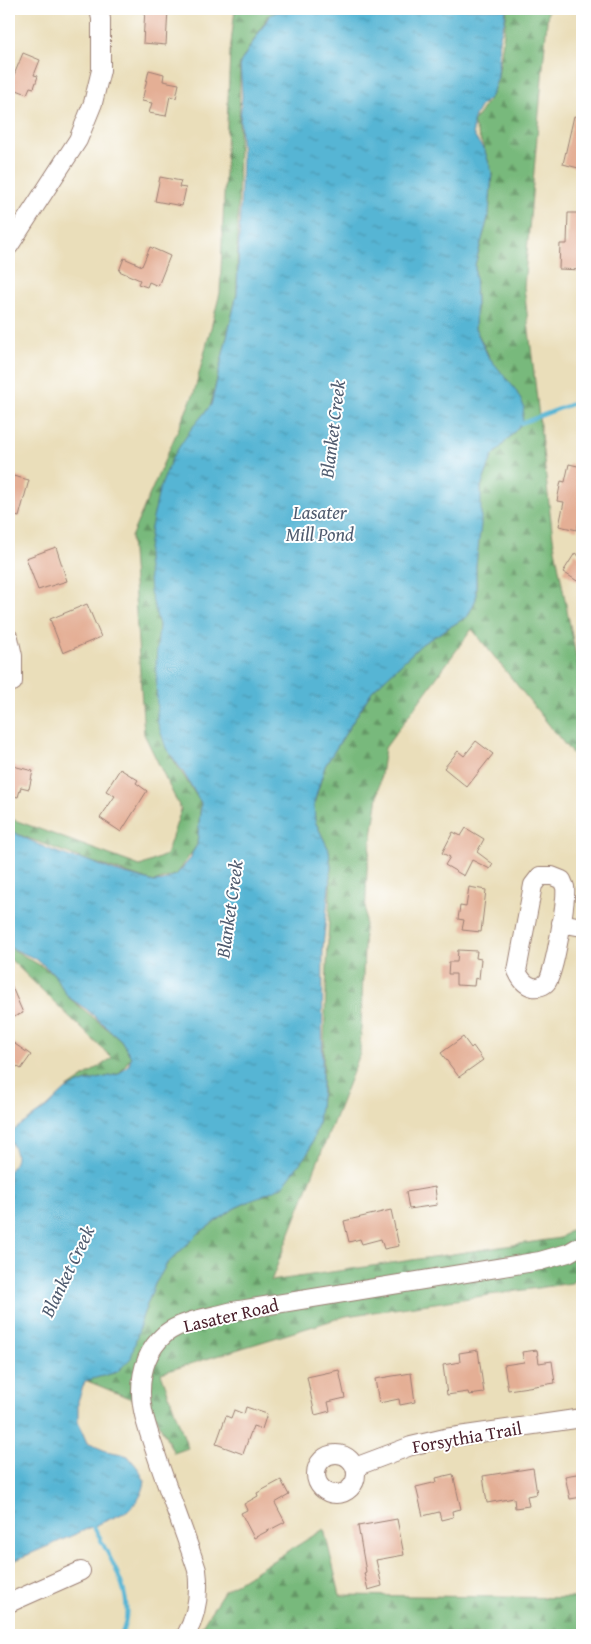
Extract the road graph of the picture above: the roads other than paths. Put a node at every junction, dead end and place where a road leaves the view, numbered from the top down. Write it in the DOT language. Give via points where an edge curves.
graph roads {
  1 [pos="99,9"];
  2 [pos="9,246"];
  3 [pos="9,638"];
  4 [pos="13,682"];
  5 [pos="561,923"];
  6 [pos="582,928"];
  7 [pos="582,1245"];
  8 [pos="582,1418"];
  9 [pos="355,1467"];
  10 [pos="81,1571"];
  11 [pos="9,1603"];
  12 [pos="186,1635"];
  1 -- 2 [label="street" via="101,70 93,104 78,140"];
  3 -- 4 [label="street"];
  5 -- 5 [label="street" via="565,888 562,880 540,876 533,885 517,971 525,983 533,987 547,982 552,972"];
  5 -- 6 [label="street"];
  7 -- 12 [label="street, Lasater Road" via="540,1261 234,1311 174,1328 156,1343 142,1372 142,1406 197,1570 195,1615"];
  8 -- 9 [label="street, Forsythia Trail" via="445,1438 411,1446"];
  10 -- 11 [label="street"];
}
